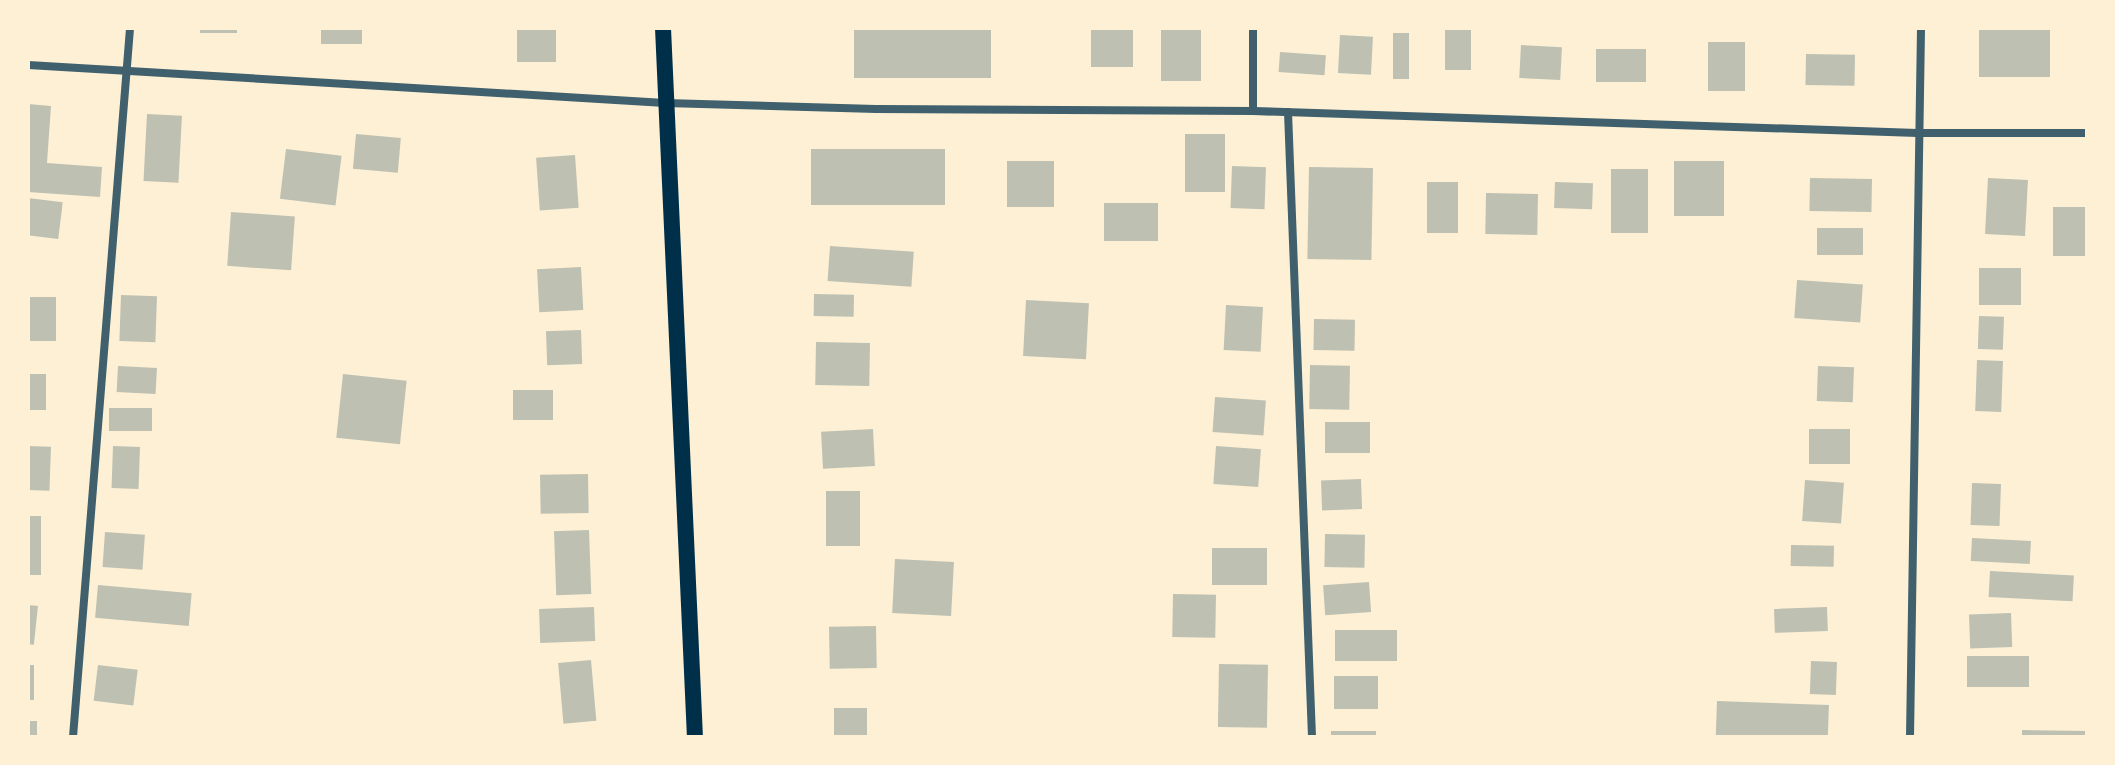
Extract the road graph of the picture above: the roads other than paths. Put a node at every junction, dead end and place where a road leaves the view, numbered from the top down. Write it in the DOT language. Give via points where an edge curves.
graph roads {
  1 [pos="130,28"];
  2 [pos="663,28"];
  3 [pos="1253,28"];
  4 [pos="1921,28"];
  5 [pos="28,65"];
  6 [pos="126,72"];
  7 [pos="665,103"];
  8 [pos="1253,111"];
  9 [pos="1288,112"];
  10 [pos="1918,133"];
  11 [pos="2087,133"];
  12 [pos="73,737"];
  13 [pos="695,737"];
  14 [pos="1312,737"];
  15 [pos="1910,737"];
  1 -- 6 [label="street"];
  2 -- 7 [label="main road"];
  3 -- 8 [label="street"];
  4 -- 10 [label="street"];
  5 -- 6 [label="street"];
  6 -- 7 [label="street"];
  6 -- 12 [label="street"];
  7 -- 8 [label="street"];
  7 -- 13 [label="main road"];
  8 -- 9 [label="street"];
  9 -- 10 [label="street"];
  9 -- 14 [label="street"];
  10 -- 11 [label="street"];
  10 -- 15 [label="street"];
}
